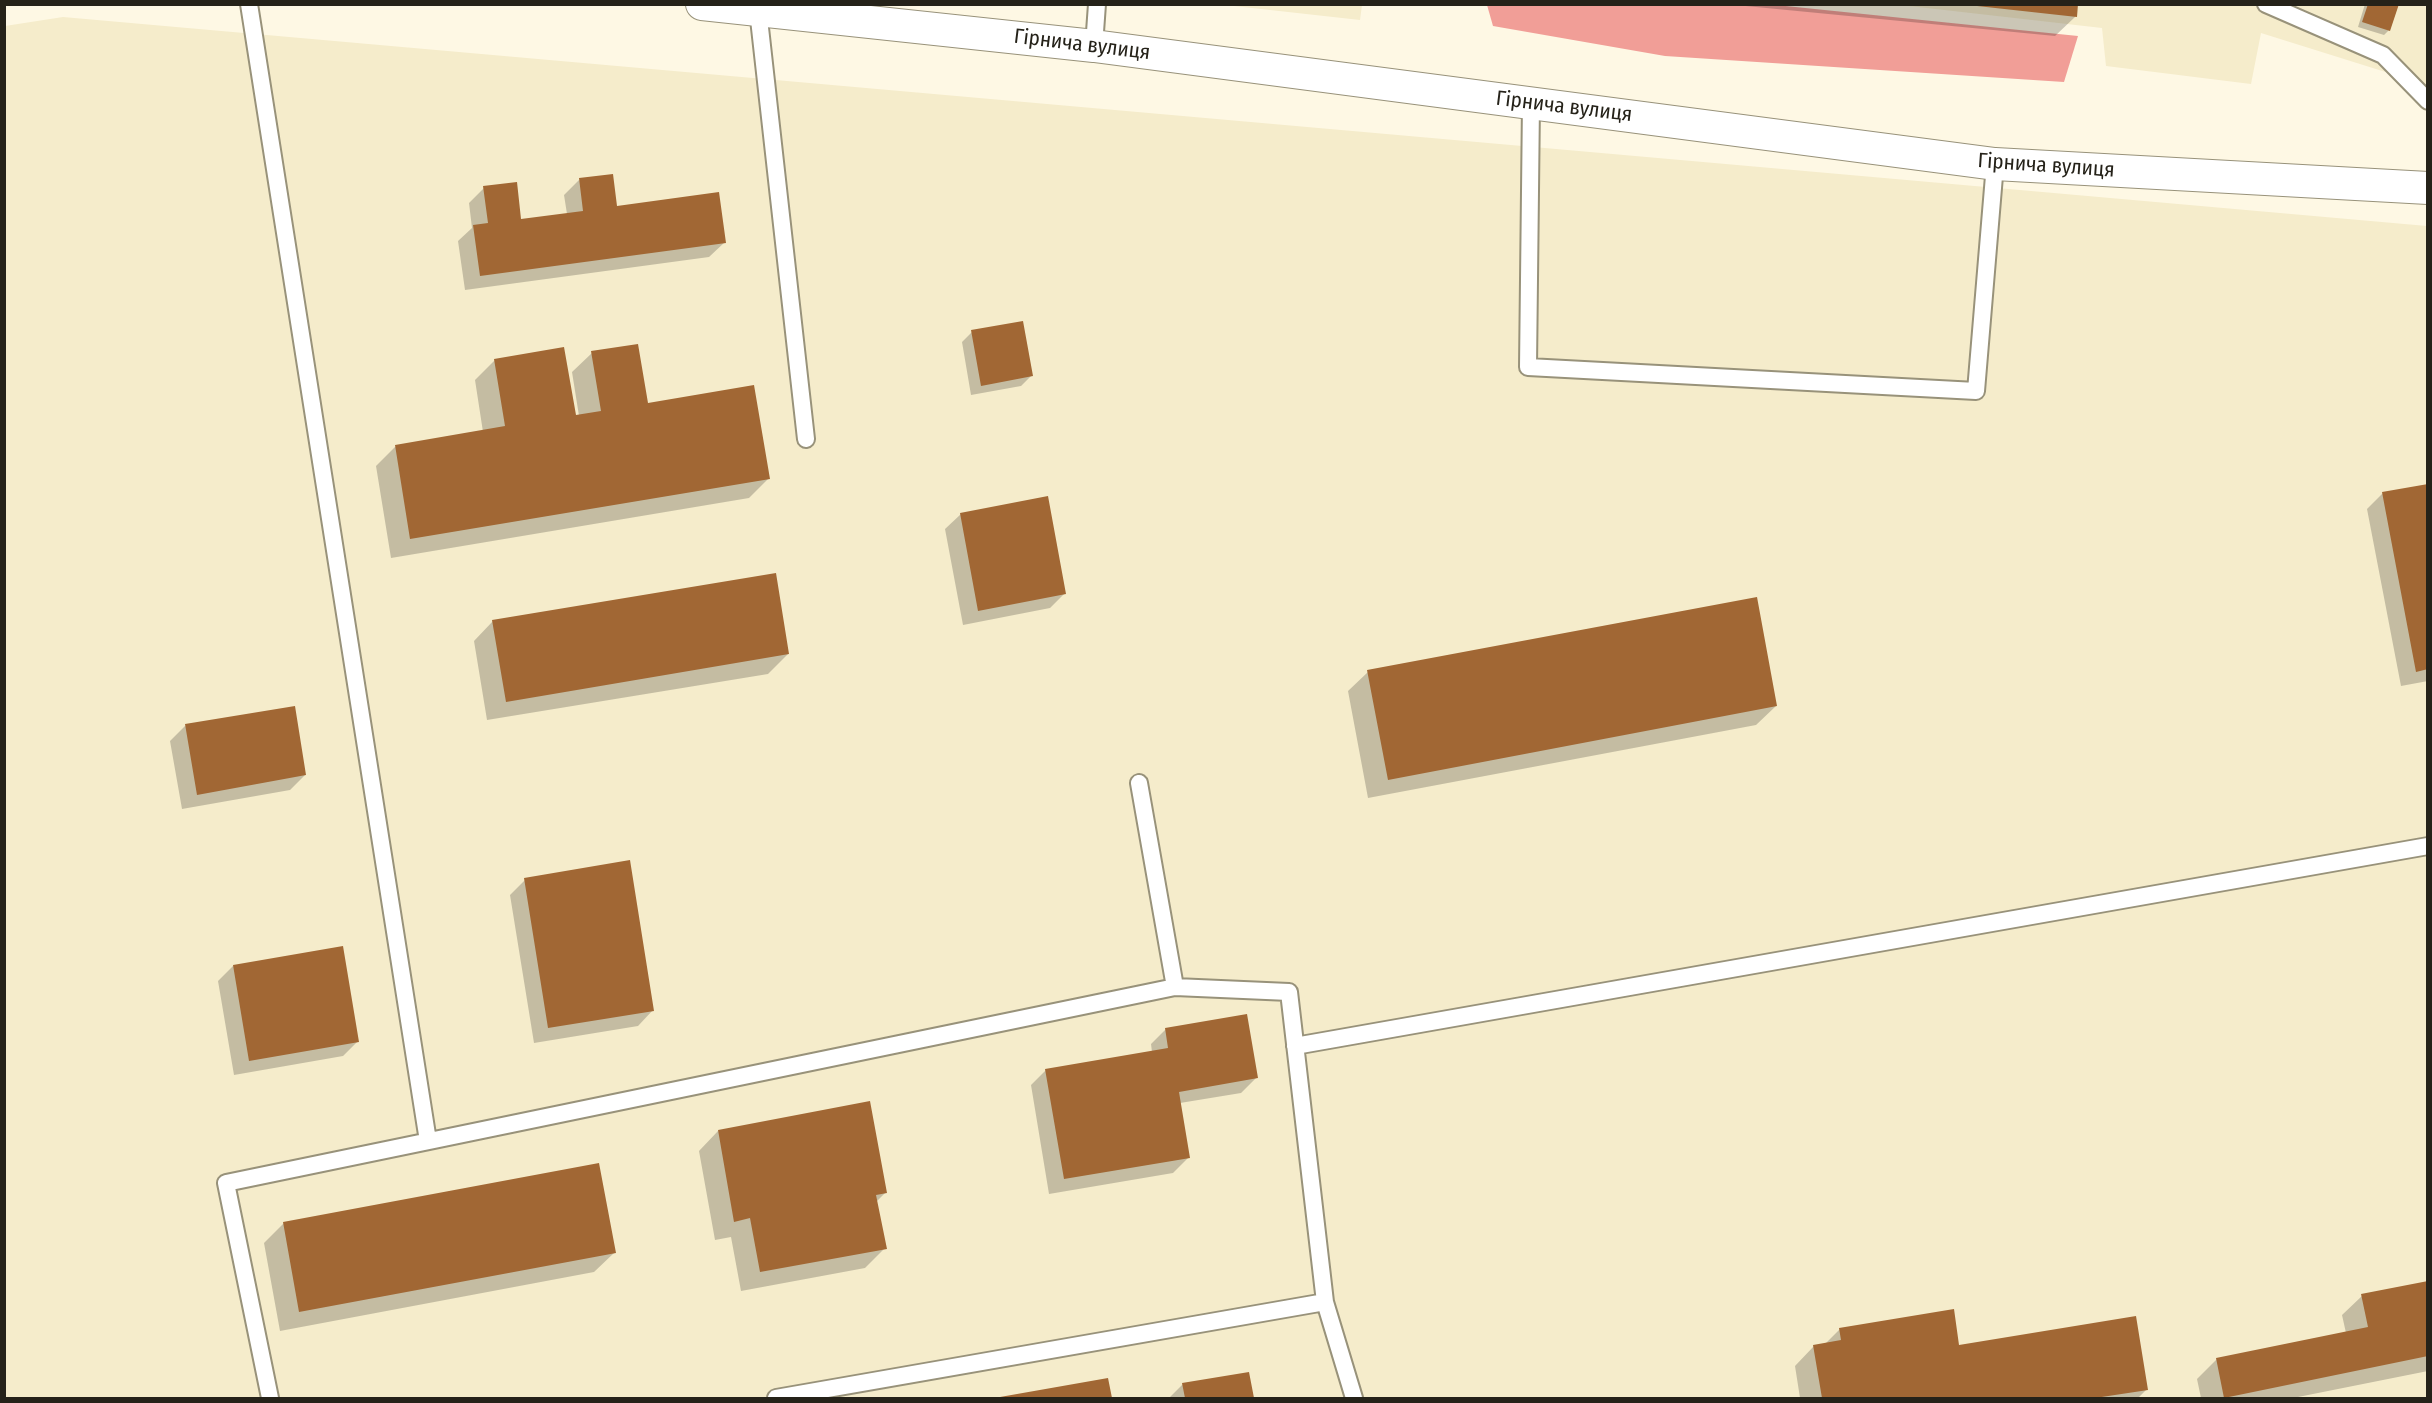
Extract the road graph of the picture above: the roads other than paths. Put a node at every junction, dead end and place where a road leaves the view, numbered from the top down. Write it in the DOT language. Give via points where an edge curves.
graph roads {
  1 [pos="249,4"];
  2 [pos="702,4"];
  3 [pos="1097,4"];
  4 [pos="2266,4"];
  5 [pos="758,10"];
  6 [pos="1094,46"];
  7 [pos="2427,101"];
  8 [pos="1531,103"];
  9 [pos="1995,164"];
  10 [pos="2427,188"];
  11 [pos="806,439"];
  12 [pos="1139,783"];
  13 [pos="2427,846"];
  14 [pos="1175,987"];
  15 [pos="1295,1046"];
  16 [pos="428,1141"];
  17 [pos="1325,1302"];
  18 [pos="270,1398"];
  19 [pos="776,1398"];
  20 [pos="1354,1398"];
  1 -- 16 [label="lane"];
  2 -- 5 [label="street, Гірнича вулиця"];
  3 -- 6 [label="lane"];
  4 -- 7 [label="lane" via="2383,55"];
  5 -- 6 [label="street, Гірнича вулиця"];
  5 -- 11 [label="lane"];
  6 -- 8 [label="street, Гірнича вулиця"];
  8 -- 9 [label="street, Гірнича вулиця"];
  8 -- 9 [label="lane" via="1528,367 1976,391"];
  9 -- 10 [label="street, Гірнича вулиця"];
  12 -- 14 [label="lane"];
  13 -- 15 [label="lane"];
  14 -- 15 [label="lane" via="1289,992"];
  14 -- 16 [label="lane"];
  15 -- 17 [label="lane"];
  16 -- 18 [label="lane" via="226,1183"];
  17 -- 19 [label="lane"];
  17 -- 20 [label="lane"];
}
